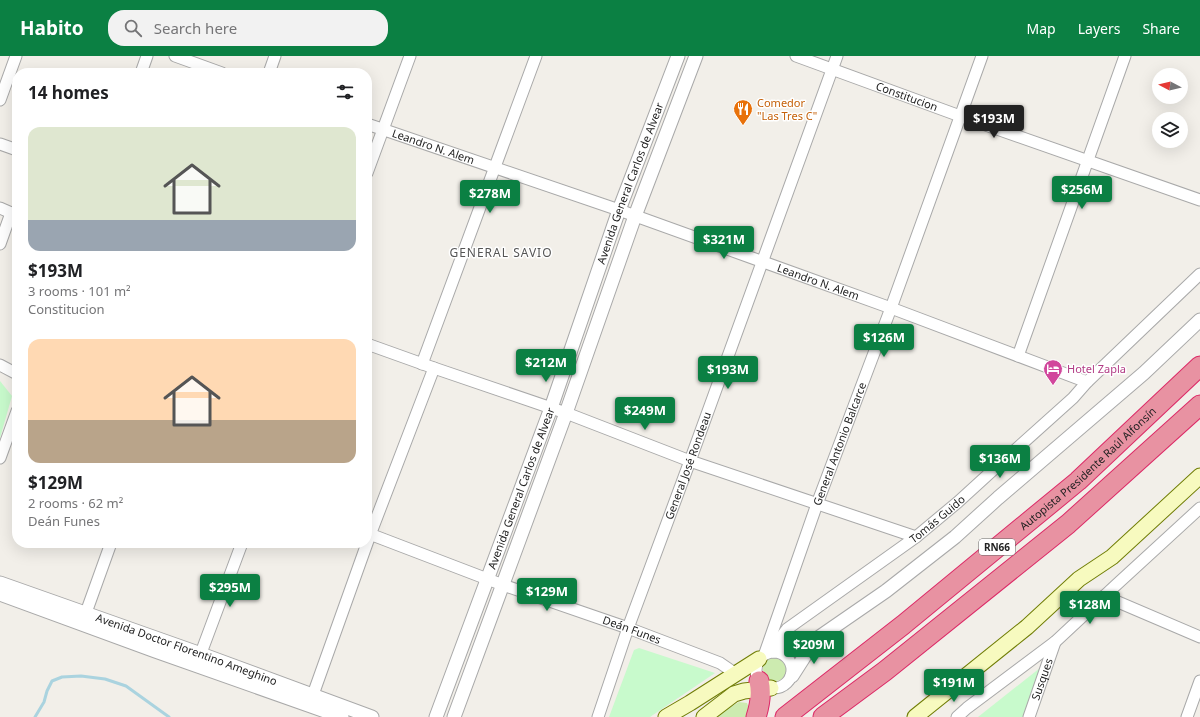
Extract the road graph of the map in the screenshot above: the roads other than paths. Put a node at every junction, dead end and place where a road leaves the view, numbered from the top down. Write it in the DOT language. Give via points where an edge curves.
graph roads {
  1 [pos="16,56"];
  2 [pos="147,56"];
  3 [pos="175,56"];
  4 [pos="275,56"];
  5 [pos="410,56"];
  6 [pos="536,56"];
  7 [pos="678,56"];
  8 [pos="696,56"];
  9 [pos="796,56"];
  10 [pos="837,56"];
  11 [pos="982,56"];
  12 [pos="1125,56"];
  13 [pos="143,68"];
  14 [pos="208,68"];
  15 [pos="271,68"];
  16 [pos="832,70"];
  17 [pos="0,100"];
  18 [pos="960,116"];
  19 [pos="372,126"];
  20 [pos="383,130"];
  21 [pos="0,144"];
  22 [pos="12,148"];
  23 [pos="372,160"];
  24 [pos="1088,160"];
  25 [pos="495,168"];
  26 [pos="1200,200"];
  27 [pos="0,208"];
  28 [pos="620,210"];
  29 [pos="12,213"];
  30 [pos="635,216"];
  31 [pos="12,218"];
  32 [pos="0,244"];
  33 [pos="762,262"];
  34 [pos="1200,274"];
  35 [pos="891,308"];
  36 [pos="1200,320"];
  37 [pos="372,346"];
  38 [pos="1018,356"];
  39 [pos="422,364"];
  40 [pos="0,365"];
  41 [pos="1200,366"];
  42 [pos="434,368"];
  43 [pos="12,371"];
  44 [pos="1087,382"];
  45 [pos="1200,405"];
  46 [pos="551,408"];
  47 [pos="566,413"];
  48 [pos="12,425"];
  49 [pos="0,458"];
  50 [pos="690,461"];
  51 [pos="1200,476"];
  52 [pos="817,504"];
  53 [pos="1200,508"];
  54 [pos="372,526"];
  55 [pos="372,535"];
  56 [pos="916,536"];
  57 [pos="109,548"];
  58 [pos="240,548"];
  59 [pos="364,548"];
  60 [pos="488,579"];
  61 [pos="0,583"];
  62 [pos="503,585"];
  63 [pos="0,594"];
  64 [pos="1104,596"];
  65 [pos="84,618"];
  66 [pos="628,628"];
  67 [pos="1200,637"];
  68 [pos="815,640"];
  69 [pos="1055,642"];
  70 [pos="767,654"];
  71 [pos="199,660"];
  72 [pos="736,674"];
  73 [pos="792,676"];
  74 [pos="1200,681"];
  75 [pos="758,687"];
  76 [pos="311,700"];
  77 [pos="757,714"];
  78 [pos="342,717"];
  79 [pos="372,717"];
  80 [pos="436,717"];
  81 [pos="454,717"];
  82 [pos="598,717"];
  83 [pos="666,717"];
  84 [pos="704,717"];
  85 [pos="785,717"];
  86 [pos="823,717"];
  87 [pos="915,717"];
  88 [pos="957,717"];
  89 [pos="1028,717"];
  90 [pos="1187,717"];
  1 -- 17 [label="street"];
  2 -- 13 [label="street"];
  3 -- 14 [label="street"];
  4 -- 15 [label="street"];
  5 -- 20 [label="street"];
  6 -- 25 [label="street"];
  7 -- 28 [label="street, Avenida General Carlos de Alvear"];
  8 -- 30 [label="street, Avenida General Carlos de Alvear"];
  9 -- 16 [label="street, Constitucion"];
  10 -- 16 [label="street, General José Rondeau"];
  11 -- 18 [label="street, General Antonio Balcarce"];
  12 -- 24 [label="street"];
  16 -- 18 [label="street, Constitucion"];
  16 -- 33 [label="street, General José Rondeau"];
  18 -- 24 [label="street, Constitucion"];
  18 -- 35 [label="street, General Antonio Balcarce"];
  19 -- 20 [label="street, Leandro N. Alem"];
  20 -- 23 [label="street"];
  20 -- 25 [label="street, Leandro N. Alem"];
  21 -- 22 [label="street"];
  24 -- 26 [label="street, Constitucion"];
  24 -- 38 [label="street"];
  25 -- 28 [label="street, Leandro N. Alem"];
  25 -- 39 [label="street"];
  27 -- 29 [label="street"];
  28 -- 30 [label="street, Leandro N. Alem"];
  28 -- 46 [label="street, Avenida General Carlos de Alvear"];
  30 -- 33 [label="street, Leandro N. Alem"];
  30 -- 47 [label="street, Avenida General Carlos de Alvear"];
  31 -- 32 [label="street"];
  33 -- 35 [label="street, Leandro N. Alem"];
  33 -- 50 [label="street, General José Rondeau"];
  34 -- 44 [label="street, Tomás Guido"];
  35 -- 38 [label="street, Leandro N. Alem"];
  35 -- 52 [label="street, General Antonio Balcarce"];
  36 -- 68 [label="street" via="1144,373 955,537 886,591"];
  37 -- 39 [label="street"];
  38 -- 44 [label="street, Leandro N. Alem"];
  39 -- 42 [label="street"];
  40 -- 43 [label="street"];
  41 -- 85 [label="highway, Autopista Presidente Raúl Alfonsín / RN66" via="1078,481 903,625"];
  42 -- 46 [label="street"];
  42 -- 54 [label="street"];
  44 -- 56 [label="street, Tomás Guido" via="1073,398 958,502"];
  45 -- 86 [label="highway, RN66" via="1068,524 885,671"];
  46 -- 47 [label="street"];
  46 -- 60 [label="street, Avenida General Carlos de Alvear"];
  47 -- 50 [label="street"];
  47 -- 62 [label="street, Avenida General Carlos de Alvear"];
  48 -- 49 [label="street"];
  50 -- 52 [label="street"];
  50 -- 66 [label="street, General José Rondeau"];
  51 -- 87 [label="main road" via="1112,557 1079,579 1027,628"];
  52 -- 56 [label="street"];
  52 -- 70 [label="street, General Antonio Balcarce"];
  53 -- 64 [label="street"];
  55 -- 60 [label="street, Deán Funes"];
  56 -- 70 [label="street, Tomás Guido" via="787,629"];
  57 -- 65 [label="street"];
  58 -- 71 [label="street"];
  59 -- 76 [label="street"];
  60 -- 62 [label="street, Deán Funes"];
  60 -- 80 [label="street, Avenida General Carlos de Alvear"];
  61 -- 65 [label="street, Avenida Doctor Florentino Ameghino"];
  62 -- 66 [label="street, Deán Funes"];
  62 -- 81 [label="street, Avenida General Carlos de Alvear"];
  63 -- 65 [label="street, Avenida Doctor Florentino Ameghino"];
  64 -- 67 [label="street"];
  64 -- 69 [label="street"];
  65 -- 71 [label="street, Avenida Doctor Florentino Ameghino"];
  66 -- 72 [label="street, Deán Funes" via="720,663"];
  66 -- 82 [label="street, General José Rondeau"];
  68 -- 70 [label="street"];
  68 -- 73 [label="street"];
  69 -- 88 [label="street"];
  69 -- 89 [label="street, Susques"];
  70 -- 72 [label="main road"];
  70 -- 73 [label="street" via="784,654 793,668"];
  70 -- 75 [label="street" via="756,666"];
  71 -- 76 [label="street, Avenida Doctor Florentino Ameghino"];
  72 -- 83 [label="main road"];
  73 -- 75 [label="street" via="786,684 776,688"];
  74 -- 90 [label="street"];
  75 -- 77 [label="highway" via="761,696"];
  75 -- 84 [label="main road" via="734,694"];
  76 -- 78 [label="street, Avenida Doctor Florentino Ameghino"];
  76 -- 79 [label="street, Avenida Doctor Florentino Ameghino"];
}
